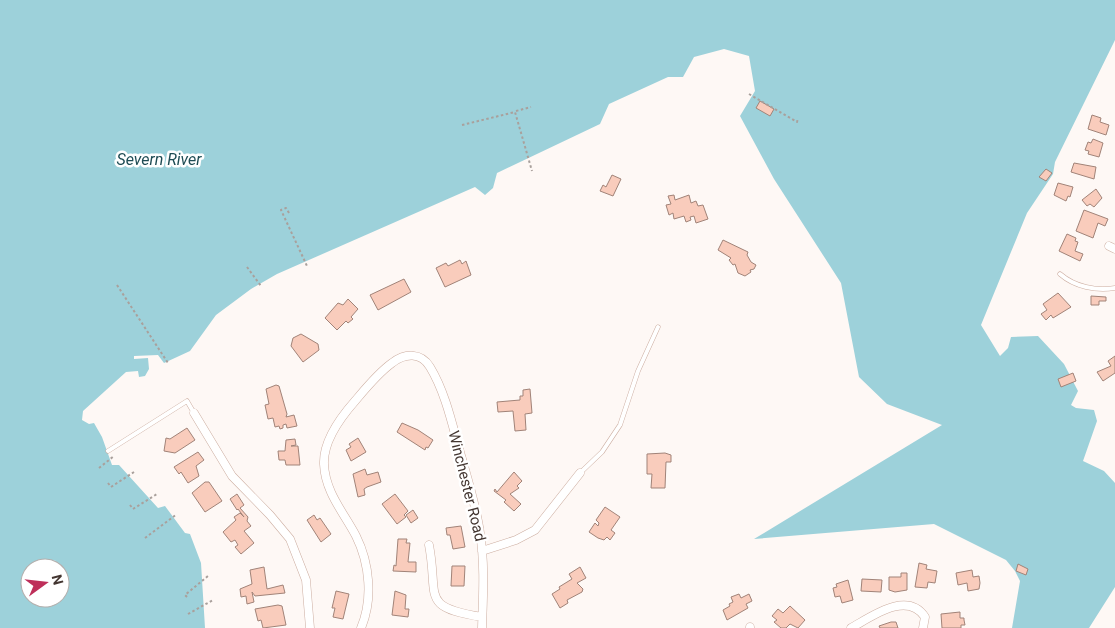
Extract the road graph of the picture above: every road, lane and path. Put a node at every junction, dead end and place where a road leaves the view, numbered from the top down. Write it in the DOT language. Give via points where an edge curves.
graph roads {
  1 [pos="749,94"];
  2 [pos="531,107"];
  3 [pos="515,112"];
  4 [pos="798,118"];
  5 [pos="462,125"];
  6 [pos="532,171"];
  7 [pos="289,213"];
  8 [pos="307,266"];
  9 [pos="247,267"];
  10 [pos="1060,274"];
  11 [pos="117,286"];
  12 [pos="261,286"];
  13 [pos="1115,288"];
  14 [pos="658,327"];
  15 [pos="168,363"];
  16 [pos="194,413"];
  17 [pos="108,451"];
  18 [pos="114,456"];
  19 [pos="99,468"];
  20 [pos="134,472"];
  21 [pos="580,473"];
  22 [pos="108,484"];
  23 [pos="157,494"];
  24 [pos="130,505"];
  25 [pos="177,514"];
  26 [pos="145,538"];
  27 [pos="429,545"];
  28 [pos="482,551"];
  29 [pos="208,576"];
  30 [pos="187,597"];
  31 [pos="213,600"];
  32 [pos="188,614"];
  33 [pos="482,616"];
  34 [pos="310,628"];
  35 [pos="361,628"];
  36 [pos="482,628"];
  37 [pos="851,628"];
  38 [pos="923,628"];
  1 -- 4 [label="path" via="797,122"];
  2 -- 3 [label="path"];
  3 -- 5 [label="path"];
  3 -- 6 [label="path"];
  7 -- 8 [label="path" via="286,208 281,210"];
  9 -- 12 [label="path"];
  10 -- 13 [label="lane" via="1068,282 1082,286"];
  11 -- 15 [label="path"];
  14 -- 21 [label="lane" via="638,371 620,425 602,452"];
  16 -- 17 [label="lane" via="187,401"];
  16 -- 34 [label="street" via="232,476 290,539 306,580"];
  18 -- 19 [label="path"];
  20 -- 22 [label="path" via="111,487"];
  21 -- 28 [label="street" via="535,530"];
  23 -- 24 [label="path" via="133,510"];
  25 -- 26 [label="path"];
  27 -- 33 [label="street" via="435,599 456,613"];
  28 -- 33 [label="street, Winchester Road"];
  28 -- 35 [label="street, Winchester Road" via="473,502 436,377 428,362 416,355 401,357 363,391 334,430 325,452 328,487 356,536 368,578 367,613"];
  29 -- 30 [label="path" via="185,595"];
  31 -- 32 [label="path"];
  33 -- 36 [label="street, Winchester Road"];
  37 -- 38 [label="street" via="878,612 903,605 920,610 925,617"];
}
